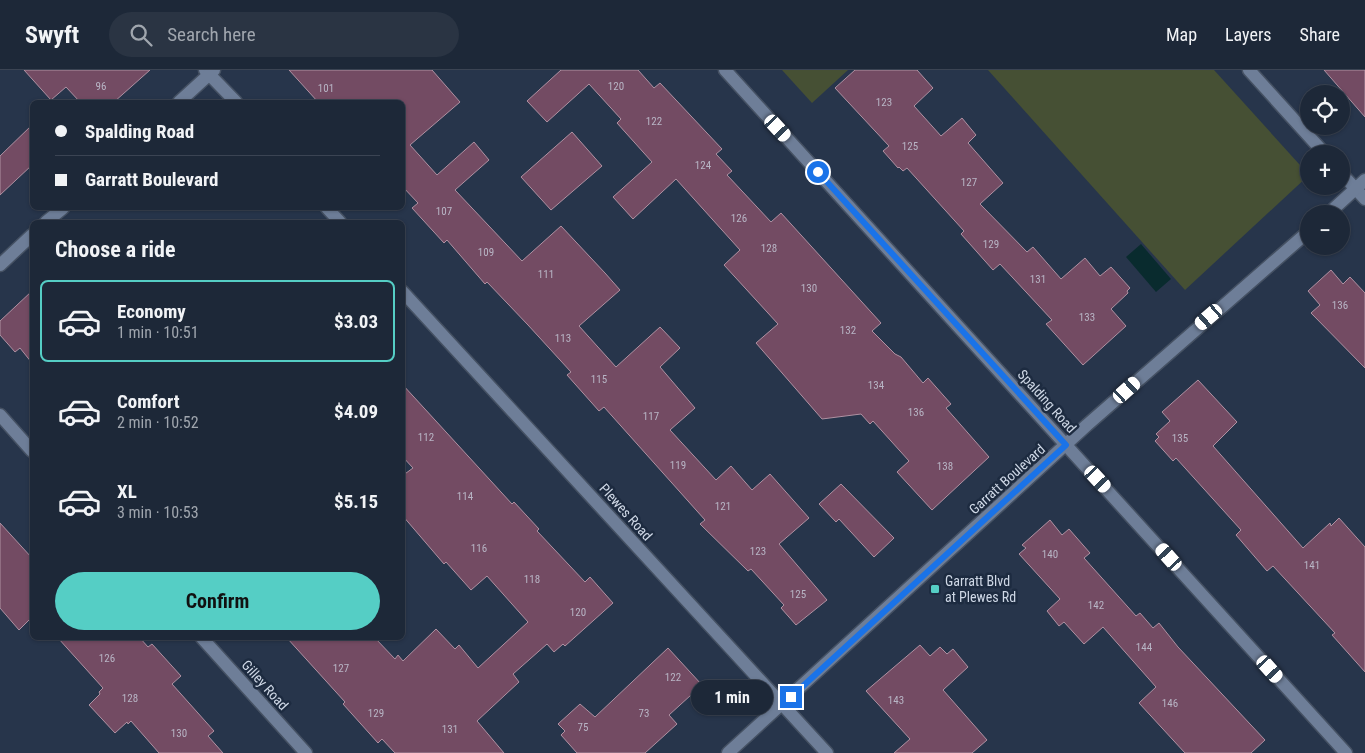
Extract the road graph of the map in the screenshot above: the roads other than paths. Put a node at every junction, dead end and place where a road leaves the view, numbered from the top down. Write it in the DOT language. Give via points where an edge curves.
graph roads {
  1 [pos="725,70"];
  2 [pos="1250,70"];
  3 [pos="209,72"];
  4 [pos="181,100"];
  5 [pos="234,100"];
  6 [pos="1317,145"];
  7 [pos="1360,185"];
  8 [pos="1365,199"];
  9 [pos="1338,205"];
  10 [pos="61,210"];
  11 [pos="329,210"];
  12 [pos="48,220"];
  13 [pos="338,220"];
  14 [pos="30,237"];
  15 [pos="1300,239"];
  16 [pos="0,265"];
  17 [pos="405,293"];
  18 [pos="0,415"];
  19 [pos="1066,445"];
  20 [pos="30,449"];
  21 [pos="204,640"];
  22 [pos="782,704"];
  23 [pos="306,753"];
  24 [pos="728,753"];
  25 [pos="827,753"];
  26 [pos="1346,753"];
  1 -- 19 [label="street, Spalding Road"];
  2 -- 6 [label="street"];
  3 -- 4 [label="street"];
  3 -- 5 [label="street"];
  7 -- 8 [label="street"];
  7 -- 9 [label="street"];
  10 -- 12 [label="street"];
  11 -- 13 [label="street"];
  14 -- 16 [label="street"];
  15 -- 19 [label="street, Garratt Boulevard"];
  17 -- 22 [label="street, Plewes Road"];
  18 -- 20 [label="street"];
  19 -- 22 [label="street, Garratt Boulevard"];
  19 -- 26 [label="street, Spalding Road"];
  21 -- 23 [label="street, Gilley Road"];
  22 -- 24 [label="street, Garratt Boulevard"];
  22 -- 25 [label="street, Plewes Road"];
}
